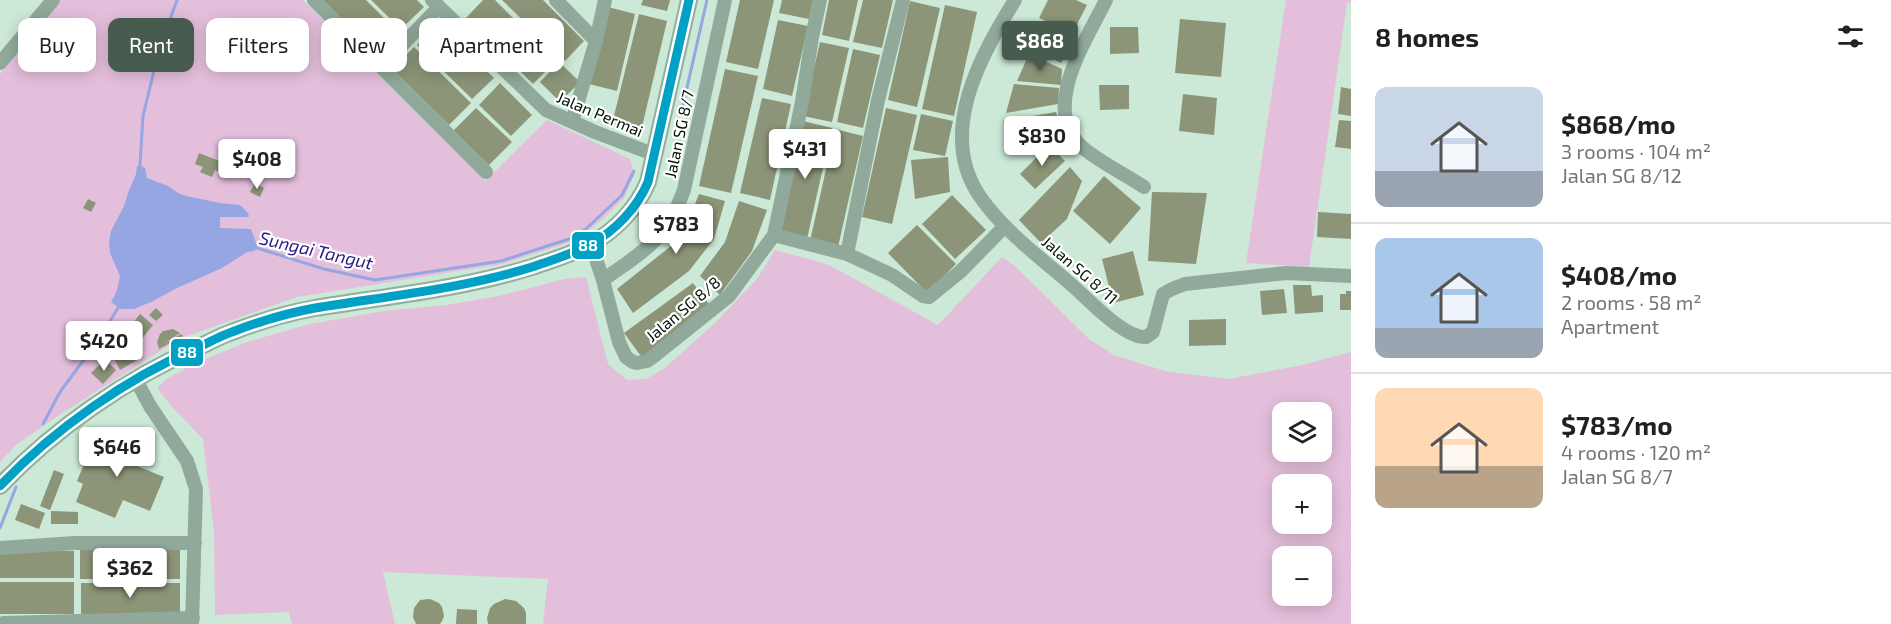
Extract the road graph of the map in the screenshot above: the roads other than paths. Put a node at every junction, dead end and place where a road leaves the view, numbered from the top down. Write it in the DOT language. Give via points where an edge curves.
graph roads {
  1 [pos="53,0"];
  2 [pos="314,0"];
  3 [pos="556,0"];
  4 [pos="605,0"];
  5 [pos="689,0"];
  6 [pos="725,0"];
  7 [pos="820,0"];
  8 [pos="903,0"];
  9 [pos="1015,0"];
  10 [pos="1106,0"];
  11 [pos="436,3"];
  12 [pos="333,18"];
  13 [pos="407,37"];
  14 [pos="596,41"];
  15 [pos="0,63"];
  16 [pos="388,72"];
  17 [pos="572,122"];
  18 [pos="653,154"];
  19 [pos="486,172"];
  20 [pos="1144,187"];
  21 [pos="1005,226"];
  22 [pos="774,235"];
  23 [pos="591,244"];
  24 [pos="847,254"];
  25 [pos="1351,276"];
  26 [pos="603,280"];
  27 [pos="136,380"];
  28 [pos="0,486"];
  29 [pos="195,543"];
  30 [pos="1,548"];
  31 [pos="193,621"];
  32 [pos="3,623"];
  1 -- 15 [label="street"];
  2 -- 12 [label="street"];
  3 -- 14 [label="street"];
  4 -- 14 [label="street"];
  5 -- 18 [label="street"];
  6 -- 26 [label="street, Jalan SG 8/7" via="684,190 675,213 644,251"];
  7 -- 22 [label="street, Jalan SG 8/8"];
  8 -- 24 [label="street"];
  9 -- 21 [label="street, Jalan SG 8/11" via="987,49 971,86 962,122 965,161 974,186"];
  10 -- 20 [label="street" via="1070,73 1065,92 1067,118 1072,136 1083,148"];
  11 -- 13 [label="street"];
  11 -- 17 [label="street, Jalan Permai" via="533,99"];
  14 -- 17 [label="street"];
  16 -- 19 [label="street"];
  17 -- 18 [label="street, Jalan Permai"];
  18 -- 23 [label="street" via="648,182 634,207"];
  21 -- 24 [label="street" via="962,271 929,297"];
  21 -- 25 [label="street, Jalan SG 8/11" via="1111,320 1142,338 1153,332 1164,294 1185,284 1286,273"];
  22 -- 24 [label="street"];
  22 -- 26 [label="street, Jalan SG 8/8" via="722,303 647,361 637,363 626,357"];
  23 -- 26 [label="street"];
  23 -- 27 [label="street" via="501,276 277,317 223,335"];
  27 -- 28 [label="street" via="66,426"];
  27 -- 29 [label="street" via="188,461 196,489"];
  29 -- 30 [label="street" via="75,543"];
  29 -- 31 [label="street"];
  31 -- 32 [label="street"];
}
